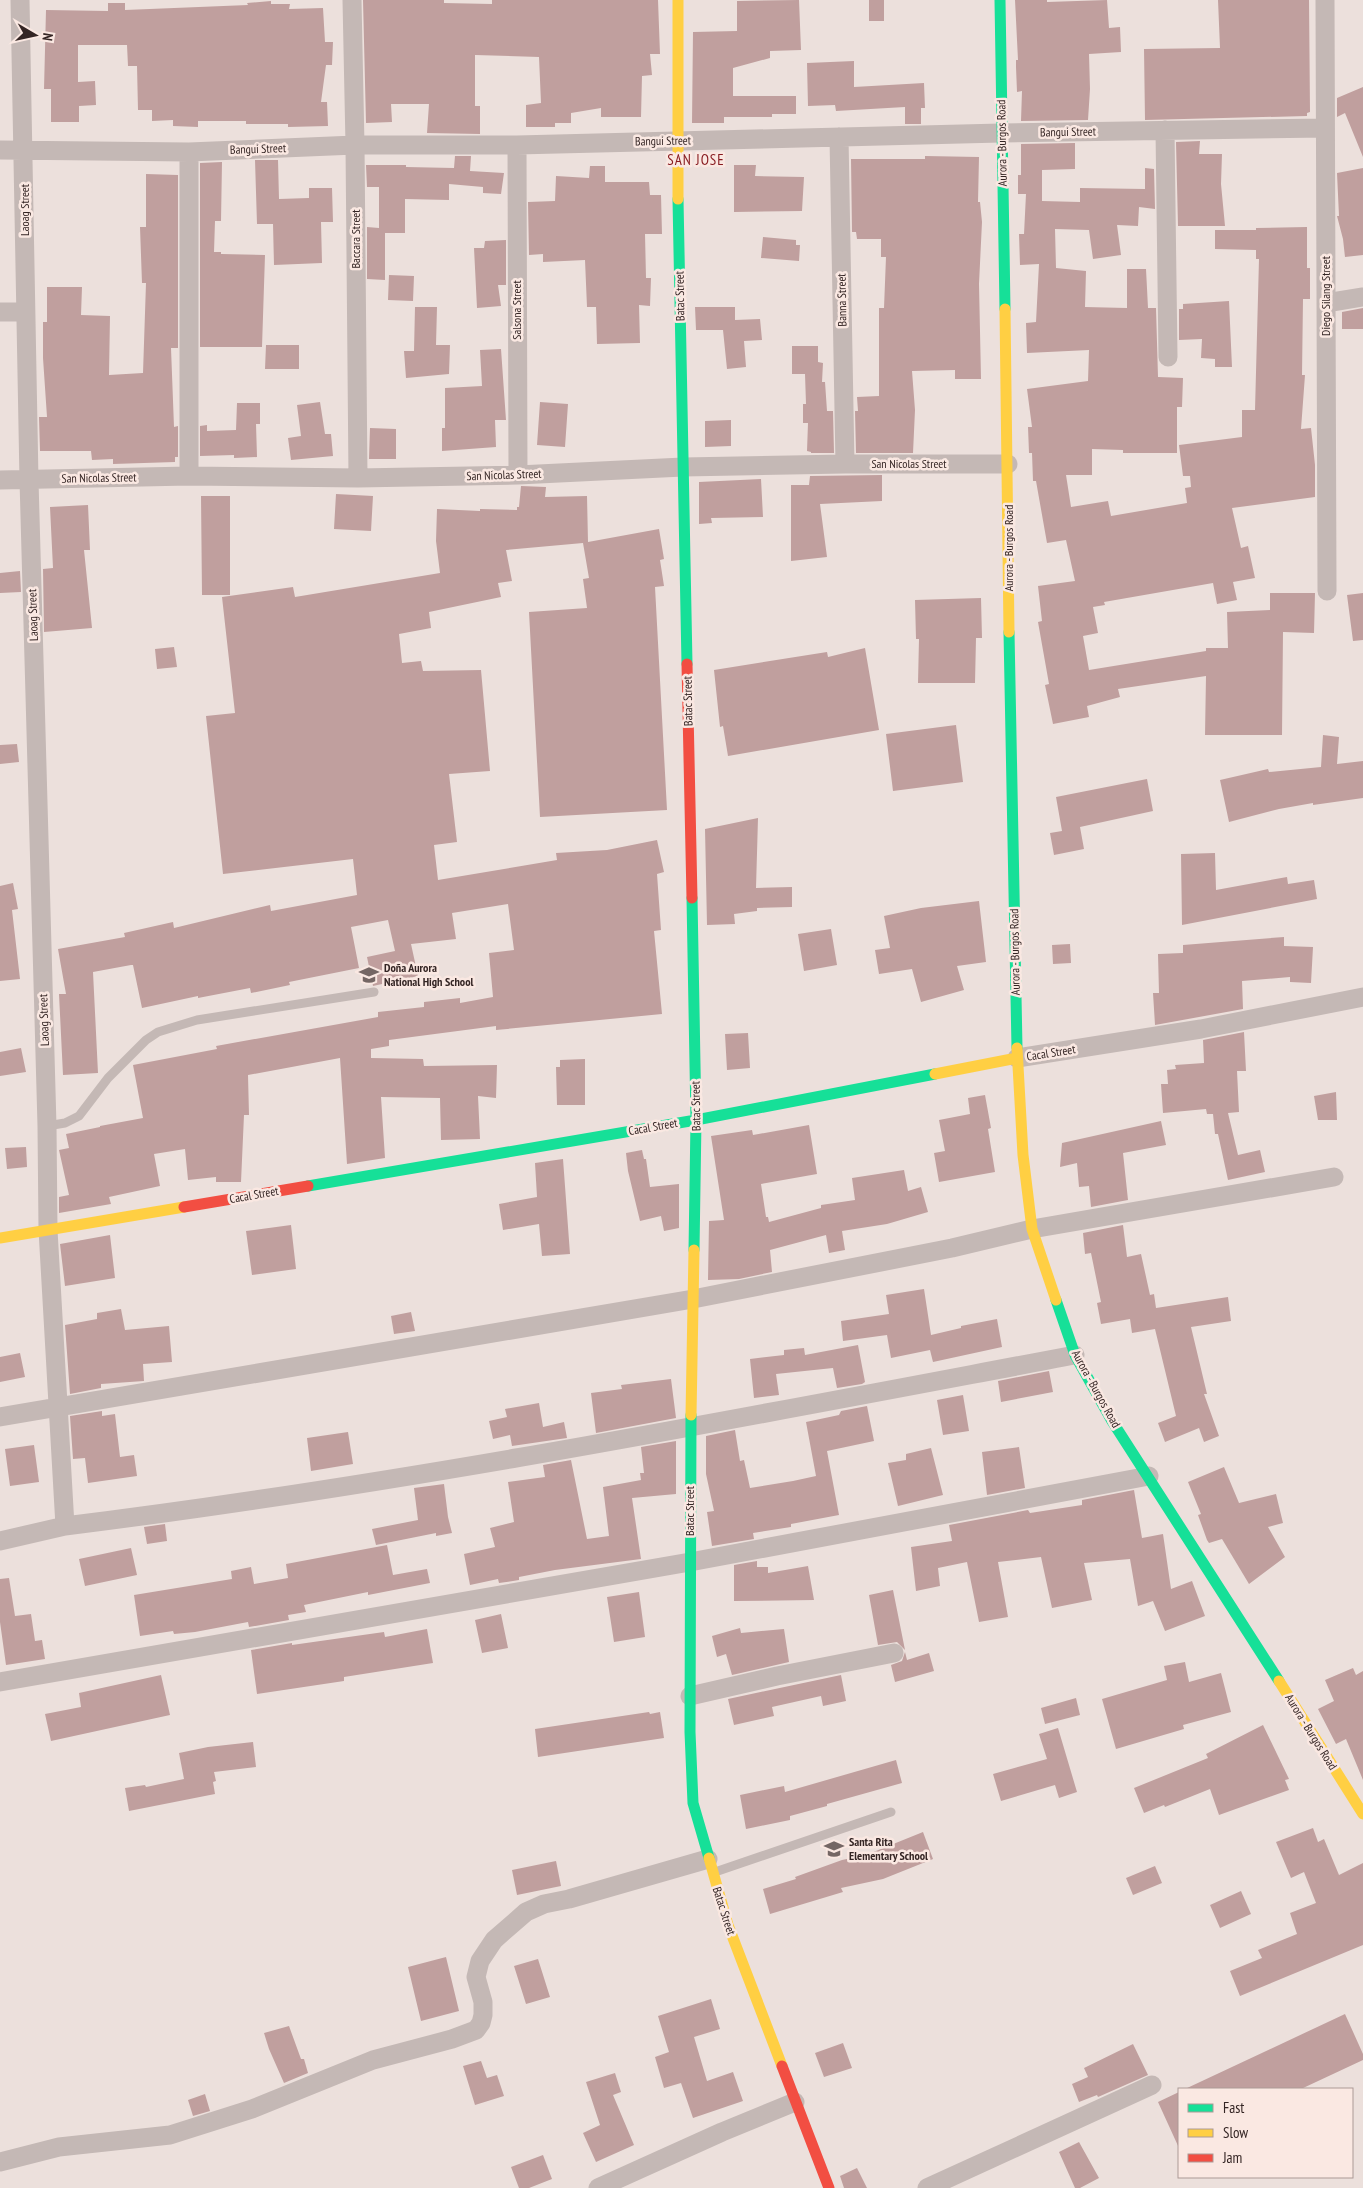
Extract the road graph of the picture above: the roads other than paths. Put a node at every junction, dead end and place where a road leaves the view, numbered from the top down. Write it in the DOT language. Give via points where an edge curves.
graph roads {
  1 [pos="20,0"];
  2 [pos="352,0"];
  3 [pos="678,0"];
  4 [pos="1000,0"];
  5 [pos="1325,0"];
  6 [pos="1326,128"];
  7 [pos="1165,130"];
  8 [pos="1001,133"];
  9 [pos="839,137"];
  10 [pos="677,141"];
  11 [pos="355,145"];
  12 [pos="517,145"];
  13 [pos="24,149"];
  14 [pos="0,150"];
  15 [pos="189,152"];
  16 [pos="1363,297"];
  17 [pos="1326,303"];
  18 [pos="0,312"];
  19 [pos="25,312"];
  20 [pos="1168,357"];
  21 [pos="845,464"];
  22 [pos="1008,464"];
  23 [pos="683,467"];
  24 [pos="518,475"];
  25 [pos="189,476"];
  26 [pos="358,478"];
  27 [pos="0,480"];
  28 [pos="29,480"];
  29 [pos="1327,591"];
  30 [pos="374,992"];
  31 [pos="1363,997"];
  32 [pos="1017,1058"];
  33 [pos="696,1120"];
  34 [pos="47,1126"];
  35 [pos="1334,1177"];
  36 [pos="1032,1229"];
  37 [pos="48,1230"];
  38 [pos="0,1238"];
  39 [pos="693,1299"];
  40 [pos="1075,1355"];
  41 [pos="60,1406"];
  42 [pos="0,1417"];
  43 [pos="690,1428"];
  44 [pos="1149,1476"];
  45 [pos="65,1526"];
  46 [pos="0,1541"];
  47 [pos="690,1562"];
  48 [pos="894,1653"];
  49 [pos="0,1682"];
  50 [pos="690,1696"];
  51 [pos="892,1812"];
  52 [pos="1363,1814"];
  53 [pos="710,1866"];
  54 [pos="1152,2085"];
  55 [pos="795,2102"];
  56 [pos="0,2162"];
  57 [pos="598,2188"];
  58 [pos="829,2188"];
  59 [pos="927,2188"];
  1 -- 13 [label="street, Laoag Street"];
  2 -- 11 [label="street, Baccara Street"];
  3 -- 10 [label="street, Batac Street"];
  4 -- 8 [label="street, Aurora - Burgos Road"];
  5 -- 6 [label="street, Diego Silang Street"];
  6 -- 7 [label="street, Bangui Street"];
  6 -- 17 [label="street, Diego Silang Street"];
  7 -- 8 [label="street, Bangui Street"];
  7 -- 20 [label="street"];
  8 -- 9 [label="street, Bangui Street"];
  8 -- 22 [label="street, Aurora - Burgos Road"];
  9 -- 10 [label="street, Bangui Street"];
  9 -- 21 [label="street, Banna Street"];
  10 -- 12 [label="street, Bangui Street"];
  10 -- 23 [label="street, Batac Street"];
  11 -- 12 [label="street, Bangui Street"];
  11 -- 15 [label="street, Bangui Street"];
  11 -- 26 [label="street, Baccara Street"];
  12 -- 24 [label="street, Salsona Street"];
  13 -- 14 [label="street, Bangui Street"];
  13 -- 15 [label="street, Bangui Street"];
  13 -- 19 [label="street, Laoag Street"];
  15 -- 25 [label="street"];
  16 -- 17 [label="street"];
  17 -- 29 [label="street, Diego Silang Street"];
  18 -- 19 [label="street"];
  19 -- 28 [label="street, Laoag Street"];
  21 -- 22 [label="street, San Nicolas Street"];
  21 -- 23 [label="street, San Nicolas Street"];
  22 -- 32 [label="street, Aurora - Burgos Road"];
  23 -- 24 [label="street, San Nicolas Street"];
  23 -- 33 [label="street, Batac Street"];
  24 -- 26 [label="street, San Nicolas Street"];
  25 -- 26 [label="street, San Nicolas Street"];
  25 -- 28 [label="street, San Nicolas Street"];
  27 -- 28 [label="street, San Nicolas Street"];
  28 -- 34 [label="street, Laoag Street"];
  30 -- 34 [label="lane" via="196,1020 158,1032 128,1056 79,1116 65,1123"];
  31 -- 32 [label="street, Cacal Street" via="1201,1030"];
  32 -- 33 [label="street, Cacal Street"];
  32 -- 36 [label="street, Aurora - Burgos Road"];
  33 -- 37 [label="street, Cacal Street"];
  33 -- 39 [label="street, Batac Street"];
  34 -- 37 [label="street, Laoag Street"];
  35 -- 36 [label="street"];
  36 -- 39 [label="street"];
  36 -- 40 [label="street, Aurora - Burgos Road"];
  37 -- 38 [label="street, Cacal Street"];
  37 -- 41 [label="street, Laoag Street"];
  39 -- 41 [label="street"];
  39 -- 43 [label="street, Batac Street"];
  40 -- 43 [label="street"];
  40 -- 44 [label="street, Aurora - Burgos Road" via="1112,1421"];
  41 -- 42 [label="street"];
  41 -- 45 [label="street, Laoag Street"];
  43 -- 45 [label="street" via="204,1508"];
  43 -- 47 [label="street, Batac Street"];
  44 -- 47 [label="street"];
  44 -- 52 [label="street, Aurora - Burgos Road"];
  45 -- 46 [label="street"];
  47 -- 49 [label="street"];
  47 -- 50 [label="street, Batac Street"];
  48 -- 50 [label="street"];
  50 -- 53 [label="street, Batac Street" via="693,1804"];
  51 -- 53 [label="lane"];
  53 -- 55 [label="street, Batac Street" via="728,1925"];
  53 -- 56 [label="street" via="544,1904 526,1912 494,1940 480,1961 476,1976 483,2015 476,2030 373,2060 252,2109 170,2135 59,2147"];
  54 -- 59 [label="street"];
  55 -- 57 [label="street"];
  55 -- 58 [label="street, Batac Street"];
}
